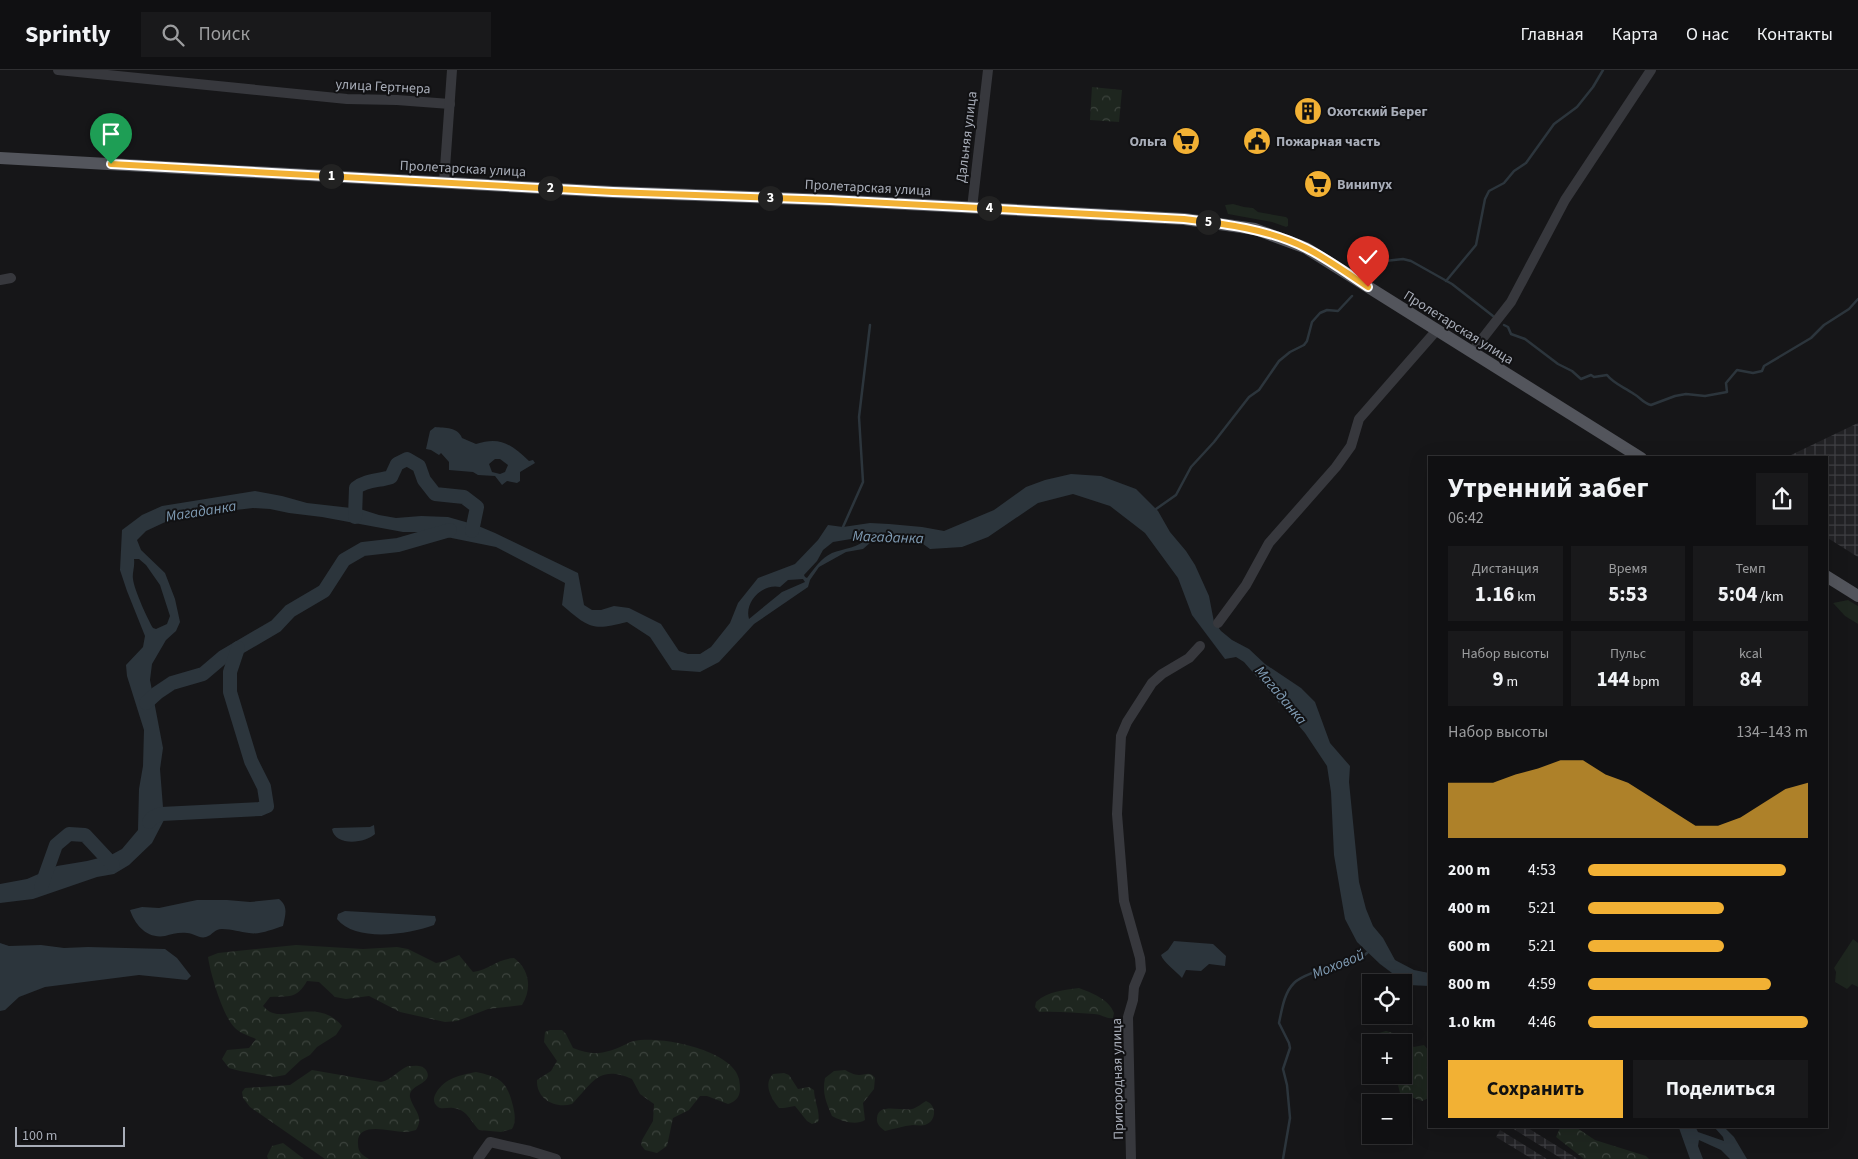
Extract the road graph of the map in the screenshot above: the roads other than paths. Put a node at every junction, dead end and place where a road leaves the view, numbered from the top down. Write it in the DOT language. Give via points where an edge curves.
graph roads {
  1 [pos="58,70"];
  2 [pos="452,70"];
  3 [pos="988,70"];
  4 [pos="1650,70"];
  5 [pos="450,104"];
  6 [pos="0,158"];
  7 [pos="444,182"];
  8 [pos="972,208"];
  9 [pos="11,278"];
  10 [pos="0,280"];
  11 [pos="1436,331"];
  12 [pos="1472,352"];
  13 [pos="1638,456"];
  14 [pos="1828,577"];
  15 [pos="1858,596"];
  16 [pos="1218,623"];
  17 [pos="1200,646"];
  18 [pos="478,1159"];
  19 [pos="556,1159"];
  20 [pos="1131,1159"];
  1 -- 5 [label="street, улица Гертнера" via="347,99"];
  2 -- 5 [label="street"];
  3 -- 8 [label="street, Дальняя улица"];
  4 -- 12 [label="street" via="1566,200 1511,302"];
  5 -- 7 [label="street"];
  6 -- 7 [label="main road, Пролетарская улица"];
  7 -- 8 [label="main road, Пролетарская улица"];
  8 -- 11 [label="main road, Пролетарская улица" via="1184,219 1255,230 1306,248"];
  9 -- 10 [label="street"];
  11 -- 12 [label="main road, Пролетарская улица"];
  11 -- 16 [label="street" via="1359,419 1351,446 1270,543 1246,585"];
  12 -- 13 [label="main road, Пролетарская улица"];
  14 -- 15 [label="main road"];
  17 -- 20 [label="street, Пригородная улица" via="1189,658 1152,683 1127,722 1122,736 1117,814 1124,901 1141,970 1128,1017"];
  18 -- 19 [label="street" via="490,1142"];
}
